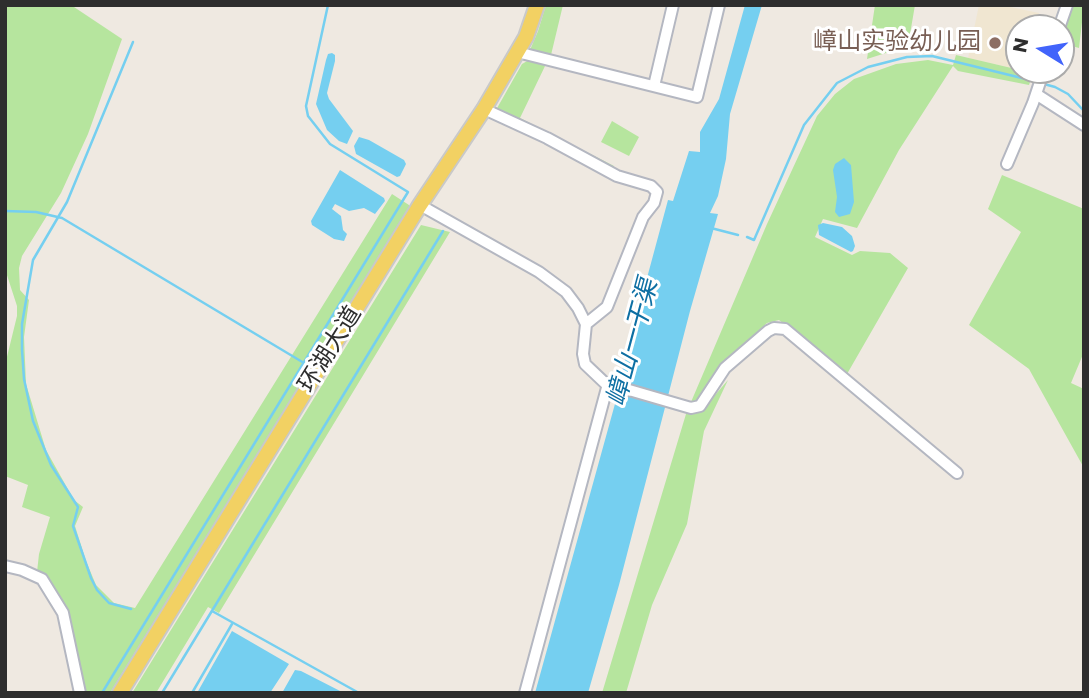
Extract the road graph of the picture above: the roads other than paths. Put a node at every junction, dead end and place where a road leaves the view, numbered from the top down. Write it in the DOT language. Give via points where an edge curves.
graph roads {
  1 [pos="537,5"];
  2 [pos="673,5"];
  3 [pos="719,5"];
  4 [pos="517,52"];
  5 [pos="1039,84"];
  6 [pos="1042,84"];
  7 [pos="654,86"];
  8 [pos="484,109"];
  9 [pos="1084,125"];
  10 [pos="1007,164"];
  11 [pos="420,205"];
  12 [pos="586,324"];
  13 [pos="611,385"];
  14 [pos="957,473"];
  15 [pos="5,566"];
  16 [pos="80,693"];
  17 [pos="120,693"];
  18 [pos="525,693"];
  1 -- 4 [label="main road, 环湖大道"];
  2 -- 7 [label="street"];
  3 -- 7 [label="street" via="696,97"];
  4 -- 7 [label="street"];
  4 -- 8 [label="main road, 环湖大道"];
  5 -- 10 [label="street"];
  6 -- 9 [label="street"];
  8 -- 11 [label="main road, 环湖大道"];
  8 -- 12 [label="street" via="657,192 607,307"];
  11 -- 12 [label="street" via="553,282 566,292"];
  11 -- 17 [label="main road, 环湖大道"];
  12 -- 13 [label="street" via="585,364"];
  13 -- 14 [label="street" via="691,408 700,406 725,368 768,331 785,329"];
  13 -- 18 [label="street"];
  15 -- 16 [label="street" via="42,579 63,613"];
}
